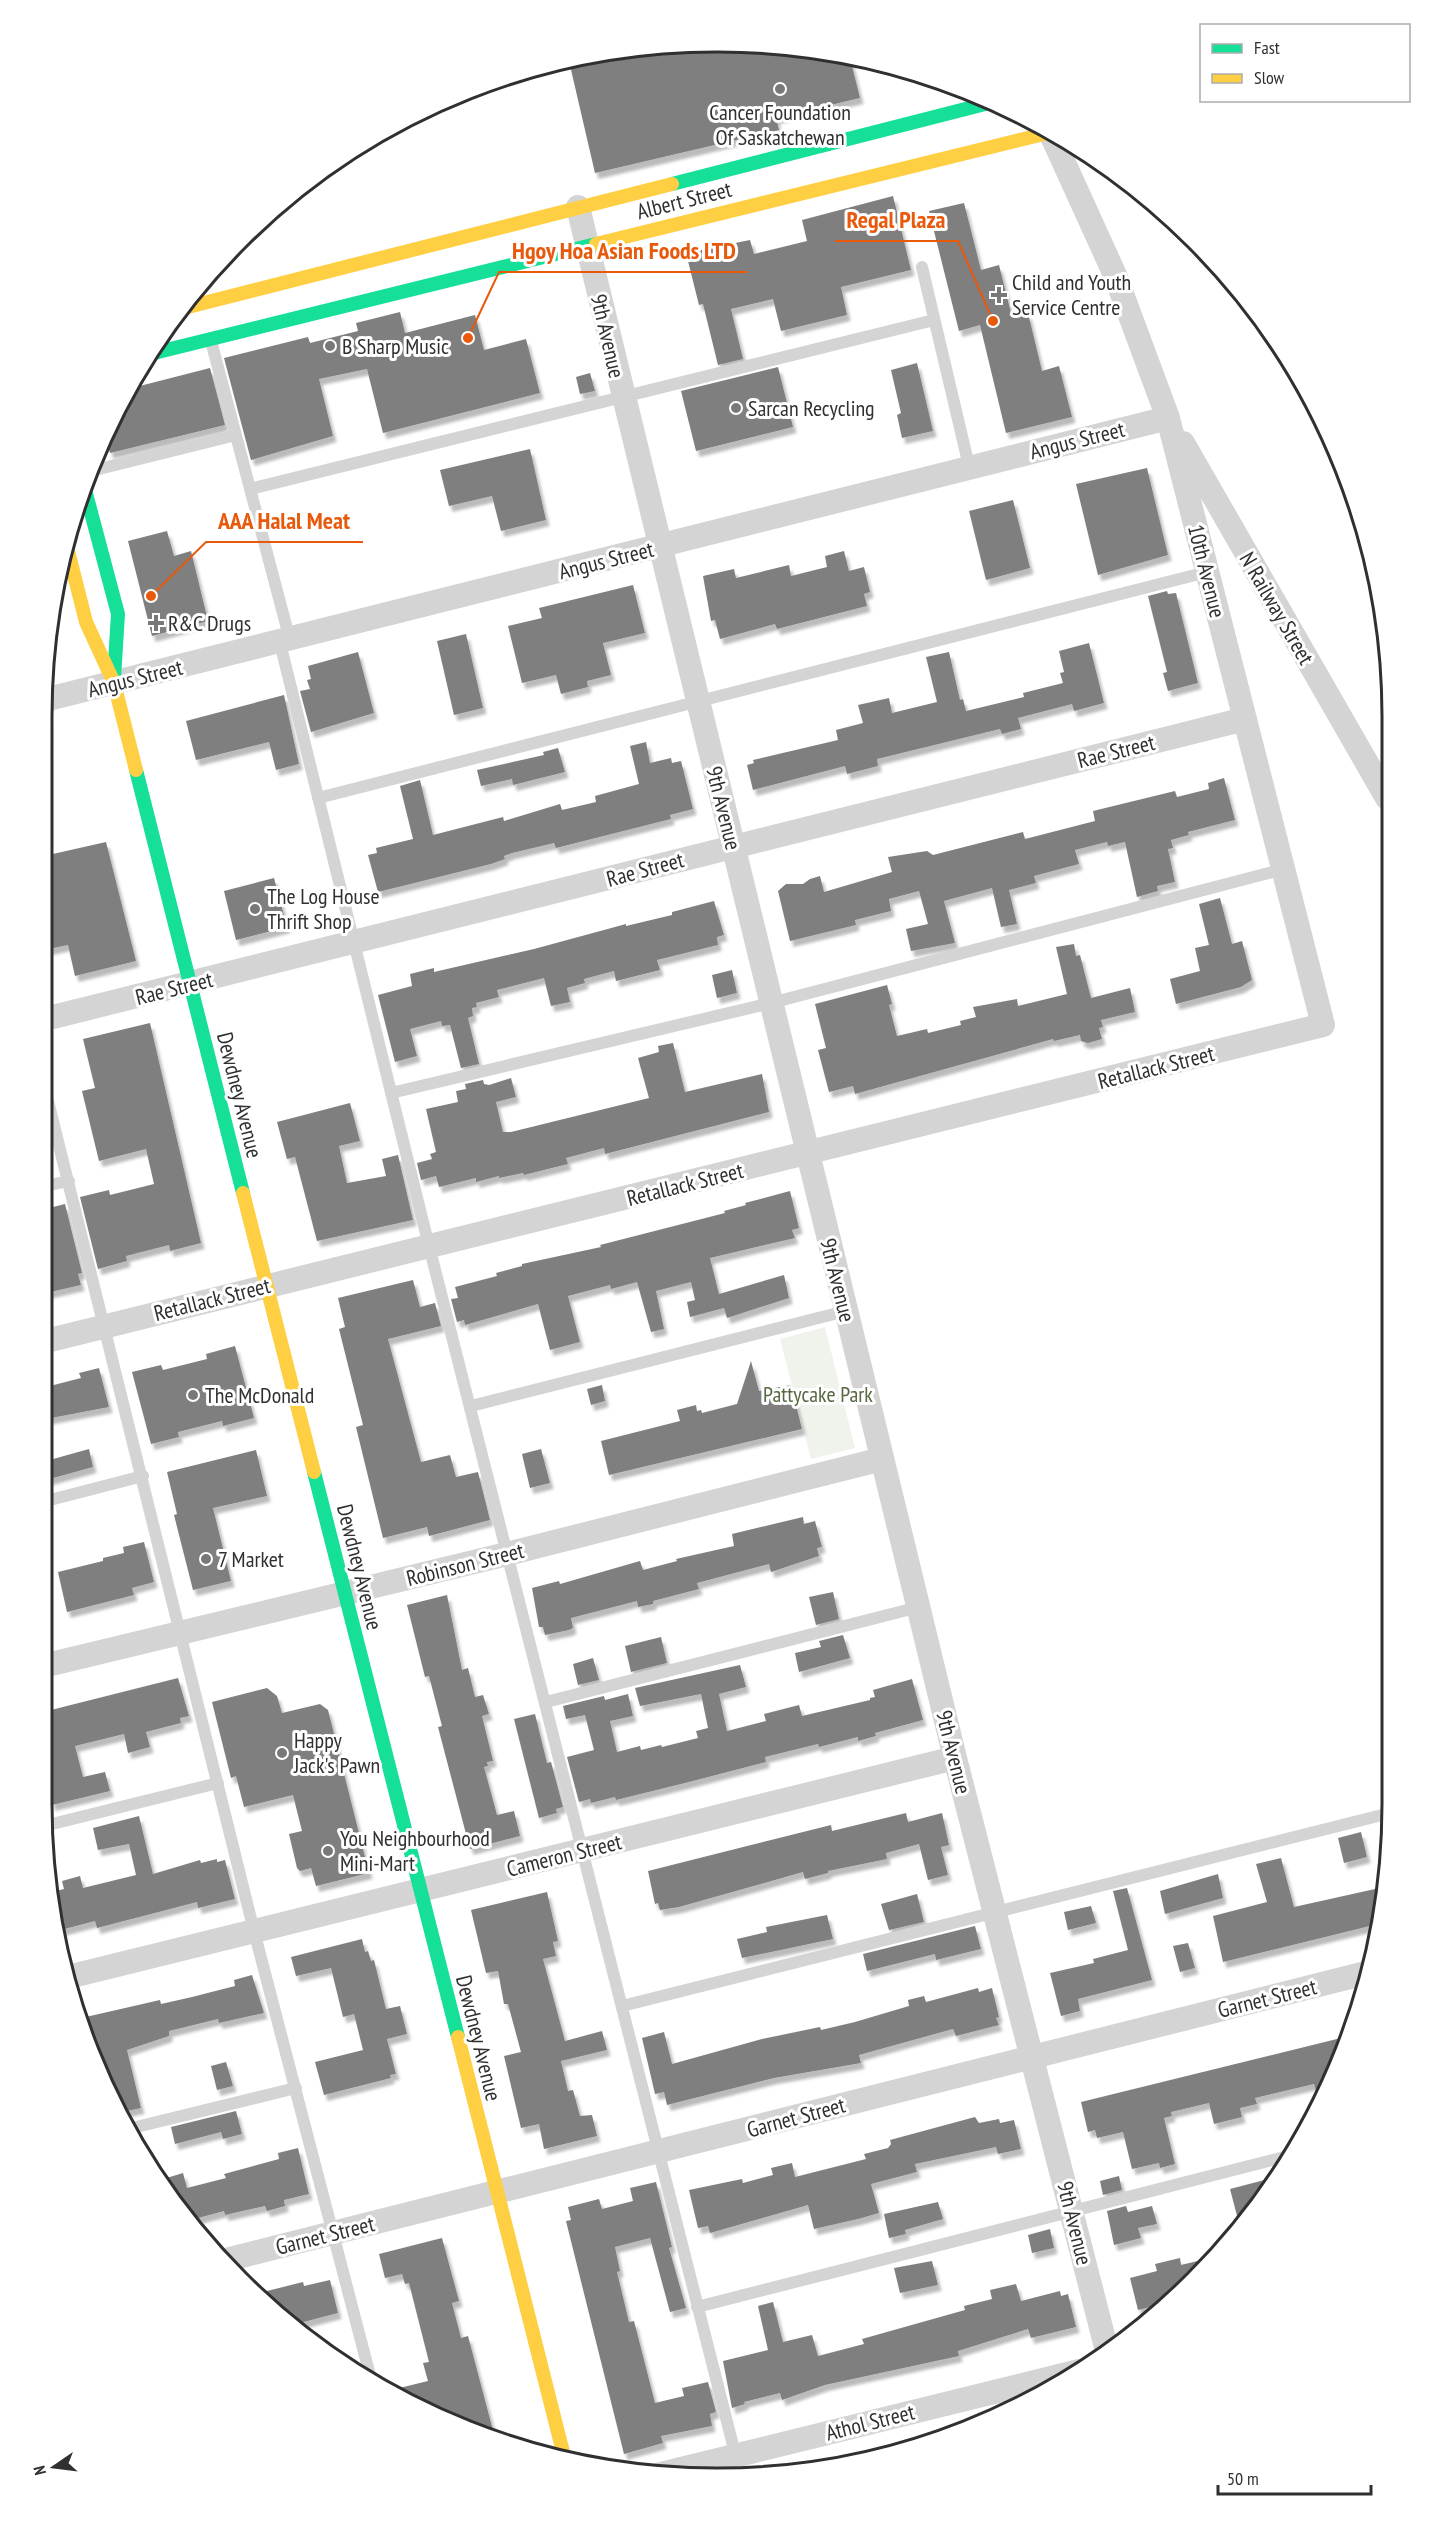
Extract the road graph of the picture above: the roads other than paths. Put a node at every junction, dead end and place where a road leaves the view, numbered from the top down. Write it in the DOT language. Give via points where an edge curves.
graph roads {
  1 [pos="977,106"];
  2 [pos="1037,135"];
  3 [pos="1058,147"];
  4 [pos="578,207"];
  5 [pos="587,245"];
  6 [pos="922,267"];
  7 [pos="196,305"];
  8 [pos="934,320"];
  9 [pos="211,340"];
  10 [pos="162,351"];
  11 [pos="622,396"];
  12 [pos="1168,418"];
  13 [pos="236,435"];
  14 [pos="969,466"];
  15 [pos="101,469"];
  16 [pos="250,489"];
  17 [pos="88,502"];
  18 [pos="660,546"];
  19 [pos="71,562"];
  20 [pos="1207,573"];
  21 [pos="285,642"];
  22 [pos="114,683"];
  23 [pos="53,698"];
  24 [pos="698,702"];
  25 [pos="1245,719"];
  26 [pos="1382,789"];
  27 [pos="318,798"];
  28 [pos="733,846"];
  29 [pos="1284,869"];
  30 [pos="356,944"];
  31 [pos="190,984"];
  32 [pos="771,1003"];
  33 [pos="52,1017"];
  34 [pos="1323,1025"];
  35 [pos="391,1093"];
  36 [pos="52,1116"];
  37 [pos="808,1154"];
  38 [pos="69,1180"];
  39 [pos="52,1184"];
  40 [pos="429,1246"];
  41 [pos="267,1286"];
  42 [pos="846,1311"];
  43 [pos="105,1326"];
  44 [pos="52,1339"];
  45 [pos="471,1406"];
  46 [pos="882,1459"];
  47 [pos="143,1476"];
  48 [pos="52,1499"];
  49 [pos="507,1554"];
  50 [pos="345,1593"];
  51 [pos="918,1607"];
  52 [pos="181,1633"];
  53 [pos="52,1664"];
  54 [pos="546,1702"];
  55 [pos="955,1758"];
  56 [pos="218,1783"];
  57 [pos="1381,1815"];
  58 [pos="53,1824"];
  59 [pos="581,1851"];
  60 [pos="420,1890"];
  61 [pos="996,1911"];
  62 [pos="254,1931"];
  63 [pos="75,1975"];
  64 [pos="1359,1975"];
  65 [pos="622,2006"];
  66 [pos="1031,2056"];
  67 [pos="296,2088"];
  68 [pos="137,2127"];
  69 [pos="659,2153"];
  70 [pos="1279,2158"];
  71 [pos="497,2193"];
  72 [pos="1072,2210"];
  73 [pos="335,2232"];
  74 [pos="232,2258"];
  75 [pos="698,2307"];
  76 [pos="1105,2343"];
  77 [pos="368,2369"];
  78 [pos="1048,2380"];
  79 [pos="561,2450"];
  80 [pos="738,2466"];
  81 [pos="720,2468"];
  1 -- 4 [label="main road, Albert Street"];
  2 -- 5 [label="main road, Albert Street"];
  3 -- 12 [label="street, 10th Avenue" via="1115,275"];
  4 -- 5 [label="street, 9th Avenue"];
  4 -- 7 [label="main road, Albert Street"];
  5 -- 9 [label="main road, Albert Street"];
  5 -- 11 [label="street, 9th Avenue"];
  6 -- 8 [label="lane"];
  8 -- 11 [label="lane"];
  8 -- 14 [label="lane"];
  9 -- 10 [label="main road, Albert Street"];
  9 -- 13 [label="lane"];
  11 -- 16 [label="lane"];
  11 -- 18 [label="street, 9th Avenue"];
  12 -- 14 [label="street, Angus Street"];
  12 -- 20 [label="street, 10th Avenue"];
  12 -- 26 [label="street, N Railway Street"];
  13 -- 15 [label="lane"];
  13 -- 16 [label="lane"];
  14 -- 18 [label="street, Angus Street"];
  16 -- 21 [label="lane"];
  17 -- 22 [label="main road, Dewdney Avenue" via="118,614"];
  18 -- 21 [label="street, Angus Street"];
  18 -- 24 [label="street, 9th Avenue"];
  19 -- 22 [label="main road, Dewdney Avenue" via="86,622"];
  20 -- 24 [label="lane"];
  20 -- 25 [label="street, 10th Avenue"];
  21 -- 22 [label="street, Angus Street"];
  21 -- 27 [label="lane"];
  22 -- 23 [label="street, Angus Street"];
  22 -- 31 [label="main road, Dewdney Avenue"];
  24 -- 27 [label="lane"];
  24 -- 28 [label="street, 9th Avenue"];
  25 -- 28 [label="street, Rae Street"];
  25 -- 29 [label="street, 10th Avenue"];
  27 -- 30 [label="lane"];
  28 -- 30 [label="street, Rae Street"];
  28 -- 32 [label="street, 9th Avenue"];
  29 -- 32 [label="lane"];
  29 -- 34 [label="street, 10th Avenue"];
  30 -- 31 [label="street, Rae Street"];
  30 -- 35 [label="lane"];
  31 -- 33 [label="street, Rae Street"];
  31 -- 41 [label="main road, Dewdney Avenue"];
  32 -- 35 [label="lane"];
  32 -- 37 [label="street, 9th Avenue"];
  34 -- 37 [label="street, Retallack Street"];
  35 -- 40 [label="lane"];
  36 -- 38 [label="lane"];
  37 -- 40 [label="street, Retallack Street"];
  37 -- 42 [label="street, 9th Avenue"];
  38 -- 39 [label="lane"];
  38 -- 43 [label="lane"];
  40 -- 41 [label="street, Retallack Street"];
  40 -- 45 [label="lane"];
  41 -- 43 [label="street, Retallack Street"];
  41 -- 50 [label="main road, Dewdney Avenue"];
  42 -- 45 [label="lane"];
  42 -- 46 [label="street, 9th Avenue"];
  43 -- 44 [label="street, Retallack Street"];
  43 -- 47 [label="lane"];
  45 -- 49 [label="lane"];
  46 -- 49 [label="street, Robinson Street"];
  46 -- 51 [label="street, 9th Avenue"];
  47 -- 48 [label="lane"];
  47 -- 52 [label="lane"];
  49 -- 50 [label="street, Robinson Street"];
  49 -- 54 [label="lane"];
  50 -- 52 [label="street, Robinson Street"];
  50 -- 60 [label="main road, Dewdney Avenue"];
  51 -- 54 [label="lane"];
  51 -- 55 [label="street, 9th Avenue"];
  52 -- 53 [label="street, Robinson Street"];
  52 -- 56 [label="lane"];
  54 -- 59 [label="lane"];
  55 -- 59 [label="street, Cameron Street"];
  55 -- 61 [label="street, 9th Avenue"];
  56 -- 58 [label="lane"];
  56 -- 62 [label="lane"];
  57 -- 61 [label="lane"];
  59 -- 60 [label="street, Cameron Street"];
  59 -- 65 [label="lane"];
  60 -- 62 [label="street, Cameron Street"];
  60 -- 71 [label="main road, Dewdney Avenue"];
  61 -- 65 [label="lane"];
  61 -- 66 [label="street, 9th Avenue"];
  62 -- 63 [label="street, Cameron Street"];
  62 -- 67 [label="lane"];
  64 -- 66 [label="street, Garnet Street"];
  65 -- 69 [label="lane"];
  66 -- 69 [label="street, Garnet Street"];
  66 -- 72 [label="street, 9th Avenue"];
  67 -- 68 [label="lane"];
  67 -- 73 [label="lane"];
  69 -- 71 [label="street, Garnet Street"];
  69 -- 75 [label="lane"];
  70 -- 72 [label="lane"];
  71 -- 73 [label="street, Garnet Street"];
  71 -- 79 [label="main road, Dewdney Avenue"];
  72 -- 75 [label="lane"];
  72 -- 76 [label="street, 9th Avenue"];
  73 -- 74 [label="street, Garnet Street"];
  73 -- 77 [label="lane"];
  75 -- 80 [label="lane"];
  78 -- 80 [label="street, Athol Street"];
  80 -- 81 [label="street, Athol Street"];
}
